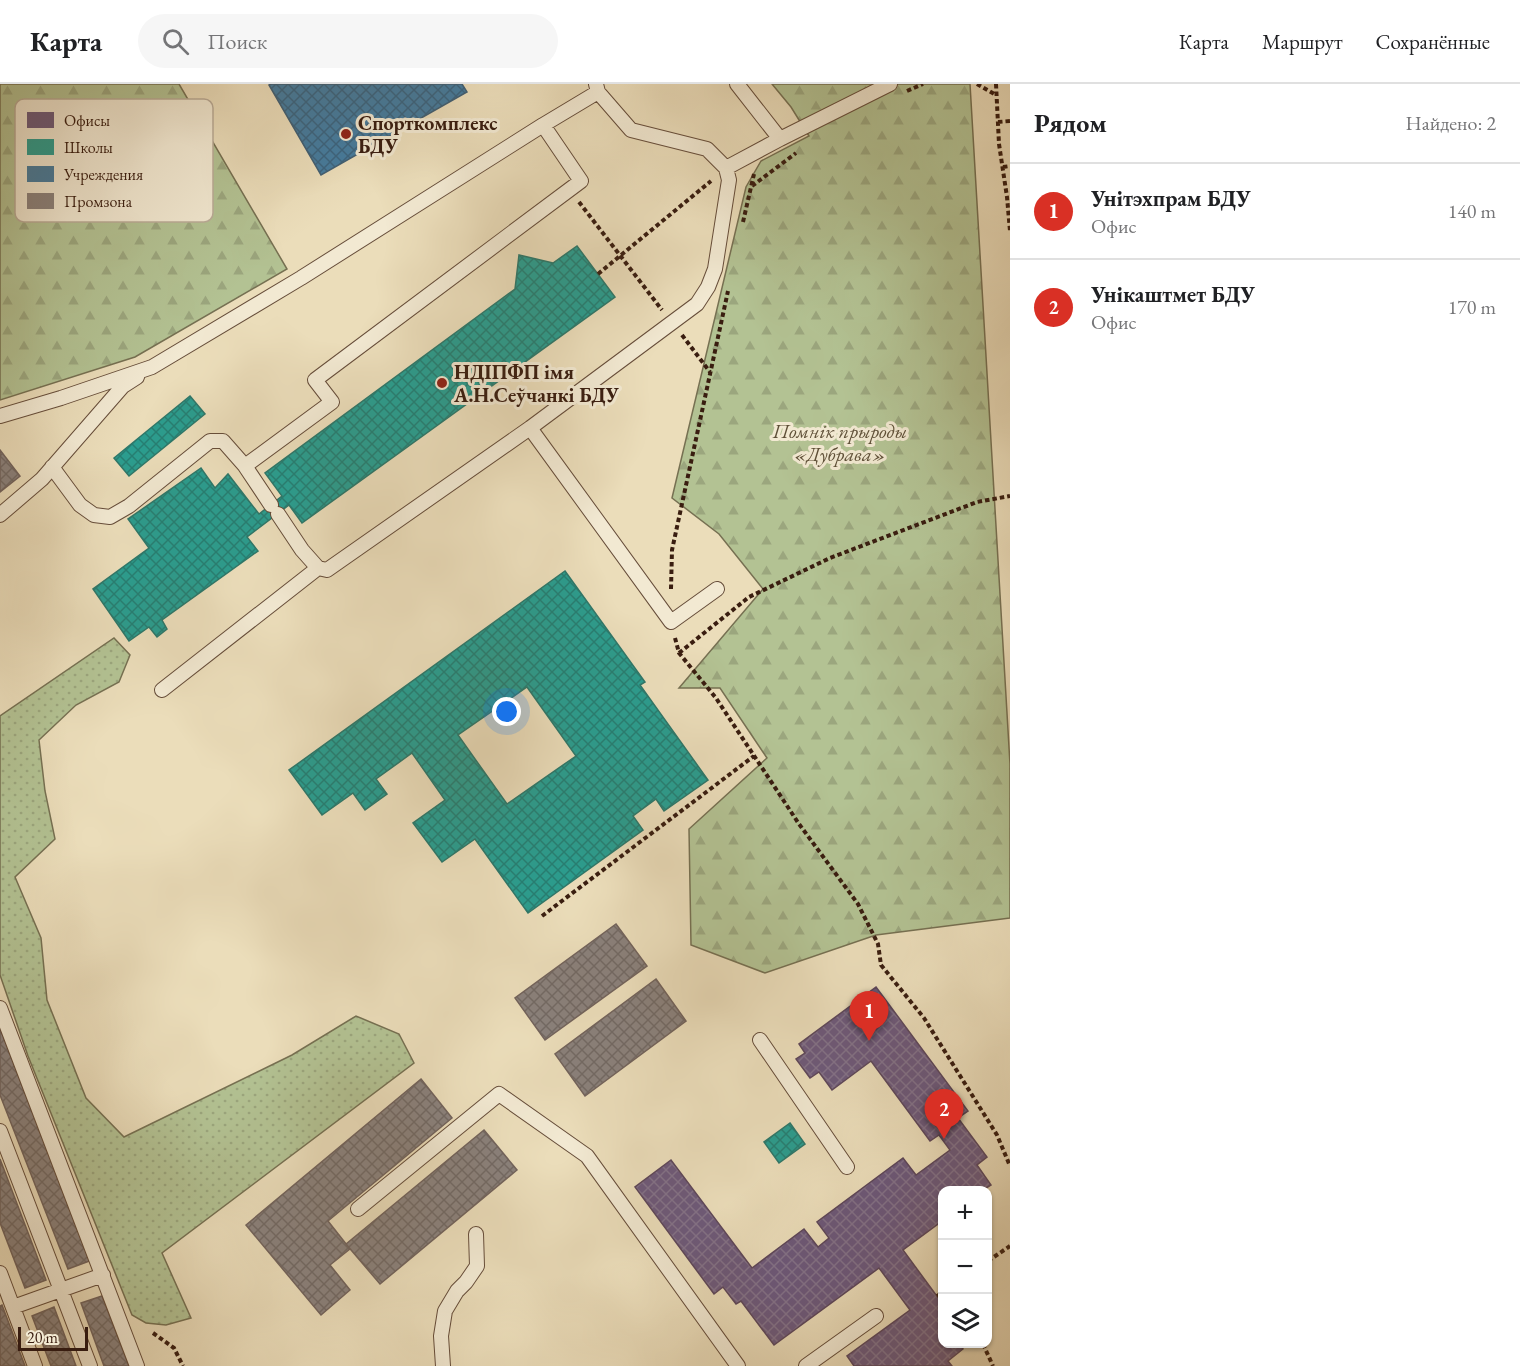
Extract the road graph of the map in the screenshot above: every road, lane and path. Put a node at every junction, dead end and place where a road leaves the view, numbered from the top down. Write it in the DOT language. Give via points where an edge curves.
graph roads {
  1 [pos="737,84"];
  2 [pos="890,84"];
  3 [pos="977,84"];
  4 [pos="996,84"];
  5 [pos="597,88"];
  6 [pos="996,95"];
  7 [pos="998,122"];
  8 [pos="1010,122"];
  9 [pos="543,125"];
  10 [pos="780,139"];
  11 [pos="759,150"];
  12 [pos="1010,166"];
  13 [pos="1003,167"];
  14 [pos="726,168"];
  15 [pos="569,190"];
  16 [pos="1010,231"];
  17 [pos="741,233"];
  18 [pos="621,256"];
  19 [pos="598,274"];
  20 [pos="728,291"];
  21 [pos="672,323"];
  22 [pos="152,367"];
  23 [pos="710,372"];
  24 [pos="0,416"];
  25 [pos="530,428"];
  26 [pos="245,465"];
  27 [pos="52,467"];
  28 [pos="1010,496"];
  29 [pos="0,515"];
  30 [pos="318,568"];
  31 [pos="717,589"];
  32 [pos="670,622"];
  33 [pos="680,653"];
  34 [pos="162,690"];
  35 [pos="754,756"];
  36 [pos="542,916"];
  37 [pos="0,1008"];
  38 [pos="760,1040"];
  39 [pos="0,1131"];
  40 [pos="1010,1166"];
  41 [pos="847,1167"];
  42 [pos="358,1209"];
  43 [pos="476,1234"];
  44 [pos="1010,1246"];
  45 [pos="992,1258"];
  46 [pos="0,1274"];
  47 [pos="103,1275"];
  48 [pos="61,1289"];
  49 [pos="940,1294"];
  50 [pos="937,1296"];
  51 [pos="13,1307"];
  52 [pos="876,1316"];
  53 [pos="153,1333"];
  54 [pos="985,1348"];
  55 [pos="35,1366"];
  56 [pos="90,1366"];
  57 [pos="137,1366"];
  58 [pos="183,1366"];
  59 [pos="443,1366"];
  60 [pos="738,1366"];
  61 [pos="806,1366"];
  62 [pos="993,1366"];
  1 -- 10 [label="lane"];
  2 -- 10 [label="lane"];
  3 -- 6 [label="path"];
  4 -- 6 [label="path"];
  5 -- 9 [label="lane"];
  5 -- 14 [label="lane" via="631,130 707,149"];
  6 -- 7 [label="path"];
  7 -- 8 [label="path"];
  7 -- 13 [label="path"];
  9 -- 15 [label="lane" via="581,181"];
  9 -- 22 [label="lane"];
  10 -- 11 [label="lane"];
  11 -- 14 [label="lane"];
  11 -- 17 [label="path"];
  12 -- 13 [label="path"];
  13 -- 16 [label="path"];
  14 -- 18 [label="path"];
  14 -- 21 [label="lane" via="729,180 715,269 697,304"];
  15 -- 18 [label="path"];
  15 -- 26 [label="lane" via="315,380 332,402"];
  18 -- 19 [label="path"];
  18 -- 21 [label="path"];
  20 -- 23 [label="path"];
  21 -- 23 [label="path"];
  21 -- 25 [label="lane"];
  22 -- 24 [label="lane"];
  22 -- 27 [label="lane" via="123,386"];
  23 -- 32 [label="path" via="672,550"];
  25 -- 30 [label="lane" via="327,570"];
  25 -- 32 [label="lane"];
  26 -- 27 [label="lane" via="223,441 210,441 110,517 94,515 80,505"];
  26 -- 30 [label="lane"];
  27 -- 29 [label="lane"];
  28 -- 33 [label="path" via="977,502 830,558 749,597"];
  30 -- 34 [label="lane"];
  31 -- 32 [label="lane"];
  32 -- 33 [label="path"];
  33 -- 35 [label="path"];
  35 -- 36 [label="path"];
  35 -- 40 [label="path" via="858,904 878,944 881,965 924,1018 997,1135"];
  37 -- 47 [label="lane"];
  38 -- 41 [label="lane"];
  39 -- 48 [label="lane"];
  42 -- 60 [label="lane" via="499,1094 587,1156"];
  43 -- 59 [label="lane" via="477,1266 445,1311 441,1336"];
  44 -- 45 [label="path"];
  46 -- 51 [label="lane"];
  47 -- 48 [label="lane"];
  47 -- 57 [label="lane"];
  48 -- 51 [label="lane"];
  48 -- 56 [label="lane"];
  49 -- 50 [label="path"];
  51 -- 55 [label="lane"];
  52 -- 61 [label="lane"];
  53 -- 58 [label="path" via="174,1348"];
  54 -- 62 [label="path"];
}
